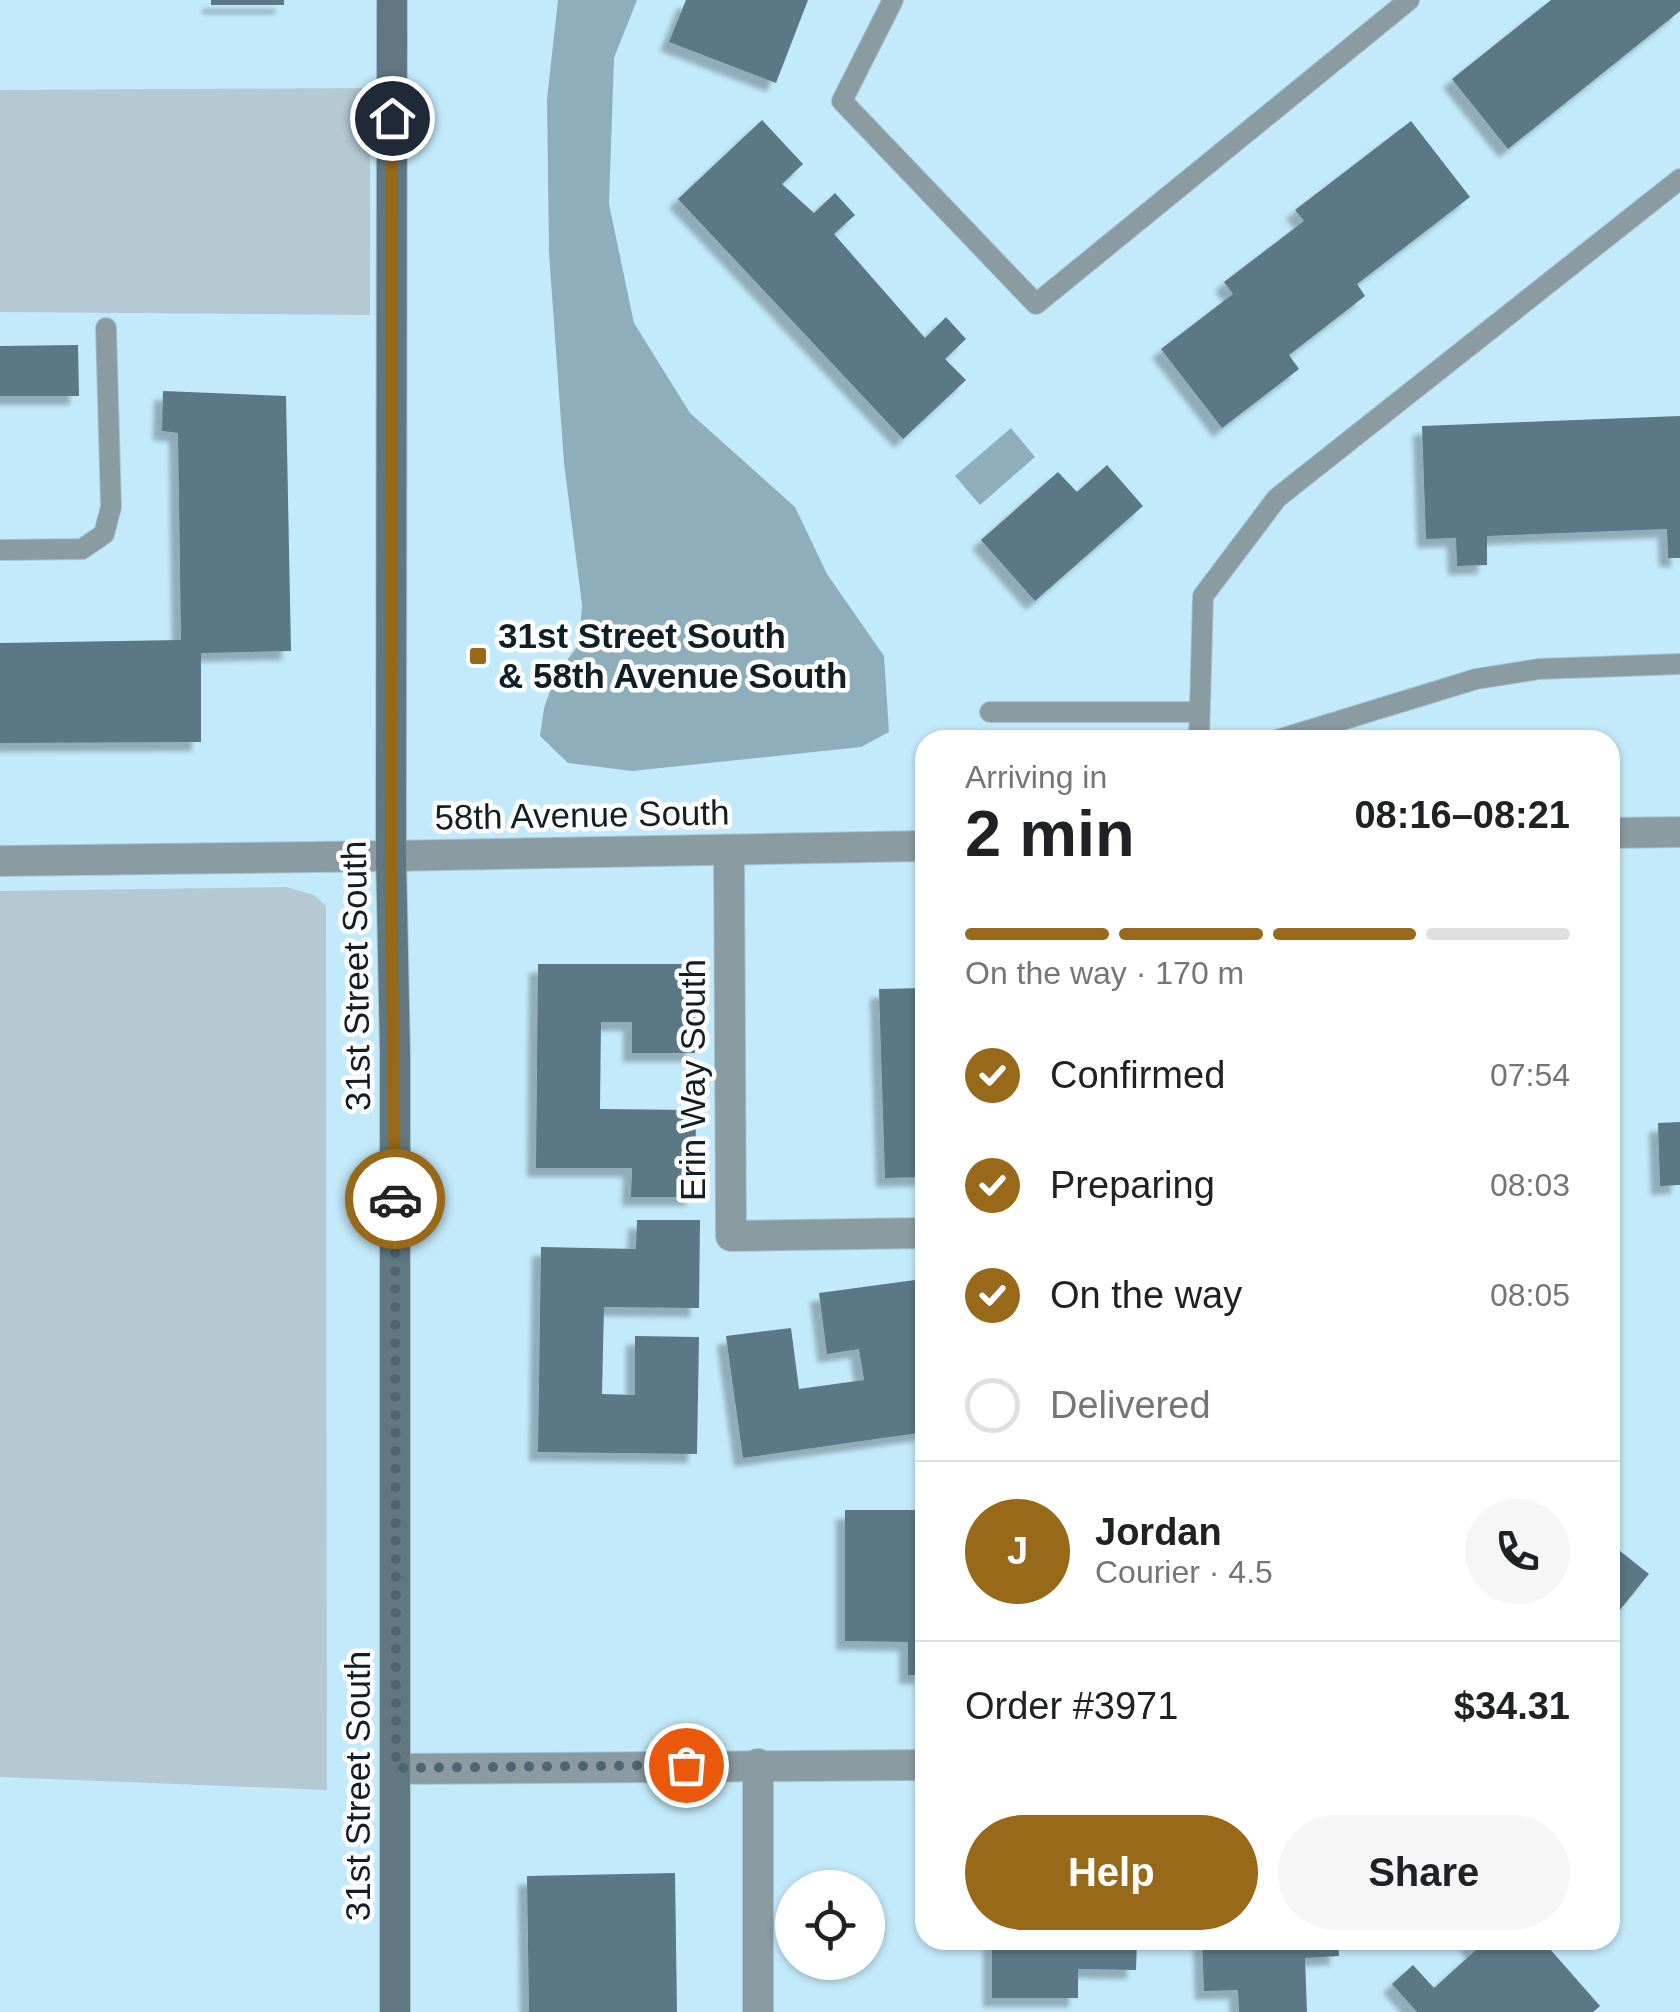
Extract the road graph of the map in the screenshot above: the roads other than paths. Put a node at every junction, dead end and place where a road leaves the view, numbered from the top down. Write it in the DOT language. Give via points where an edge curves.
graph roads {
  1 [pos="392,0"];
  2 [pos="893,0"];
  3 [pos="1409,0"];
  4 [pos="1680,179"];
  5 [pos="106,328"];
  6 [pos="0,550"];
  7 [pos="1680,664"];
  8 [pos="990,712"];
  9 [pos="1199,712"];
  10 [pos="1198,730"];
  11 [pos="1310,730"];
  12 [pos="1680,832"];
  13 [pos="1620,834"];
  14 [pos="915,846"];
  15 [pos="729,850"];
  16 [pos="391,856"];
  17 [pos="0,861"];
  18 [pos="915,1234"];
  19 [pos="758,1764"];
  20 [pos="915,1765"];
  21 [pos="396,1768"];
  22 [pos="395,2012"];
  23 [pos="758,2012"];
  1 -- 16 [label="street, 31st Street South"];
  2 -- 3 [label="lane" via="842,101 1036,304"];
  4 -- 9 [label="lane" via="1277,498 1203,596"];
  5 -- 6 [label="lane" via="111,507 104,534 82,549"];
  7 -- 11 [label="lane" via="1539,669 1476,680"];
  8 -- 9 [label="lane"];
  9 -- 10 [label="lane"];
  12 -- 13 [label="street"];
  14 -- 15 [label="street, 58th Avenue South"];
  15 -- 16 [label="street, 58th Avenue South"];
  15 -- 18 [label="street, Erin Way South" via="731,1236"];
  16 -- 17 [label="street, 58th Avenue South"];
  16 -- 21 [label="street, 31st Street South"];
  19 -- 20 [label="street"];
  19 -- 21 [label="street"];
  19 -- 23 [label="street"];
  21 -- 22 [label="street, 31st Street South"];
}
